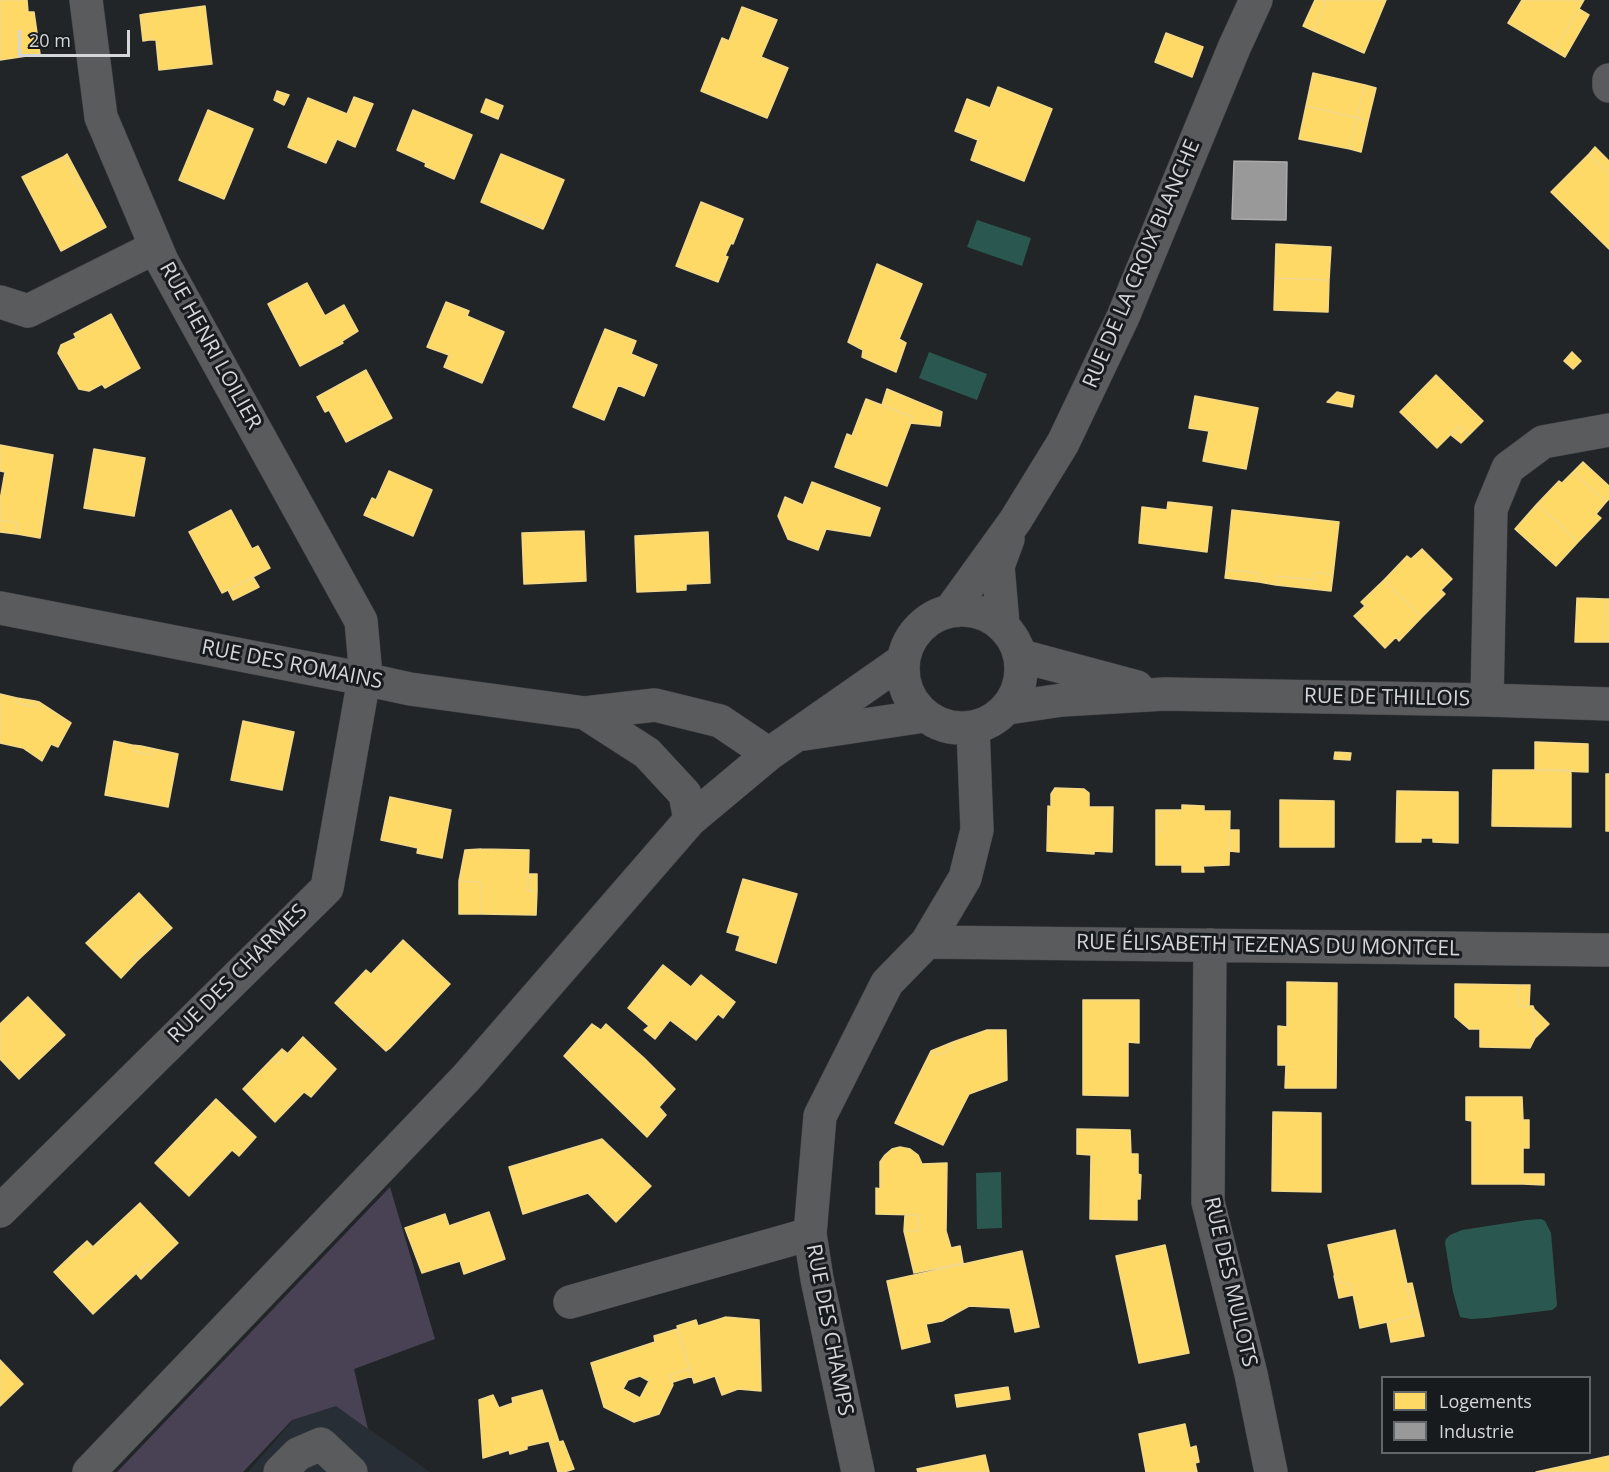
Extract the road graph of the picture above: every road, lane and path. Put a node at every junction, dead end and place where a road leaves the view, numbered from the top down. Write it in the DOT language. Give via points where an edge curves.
graph roads {
  1 [pos="86,0"];
  2 [pos="1256,0"];
  3 [pos="1609,80"];
  4 [pos="1609,86"];
  5 [pos="156,247"];
  6 [pos="0,302"];
  7 [pos="1609,430"];
  8 [pos="1015,521"];
  9 [pos="0,608"];
  10 [pos="950,611"];
  11 [pos="1003,625"];
  12 [pos="1021,656"];
  13 [pos="902,662"];
  14 [pos="364,679"];
  15 [pos="1165,694"];
  16 [pos="1487,700"];
  17 [pos="1609,704"];
  18 [pos="1008,708"];
  19 [pos="585,713"];
  20 [pos="924,716"];
  21 [pos="973,728"];
  22 [pos="796,736"];
  23 [pos="769,754"];
  24 [pos="690,820"];
  25 [pos="927,942"];
  26 [pos="1209,945"];
  27 [pos="1609,950"];
  28 [pos="0,1211"];
  29 [pos="810,1234"];
  30 [pos="570,1302"];
  31 [pos="89,1472"];
  32 [pos="280,1472"];
  33 [pos="351,1472"];
  34 [pos="858,1472"];
  35 [pos="1271,1472"];
  1 -- 5 [label="street, RUE HENRI LOILIER" via="101,117"];
  2 -- 8 [label="street, RUE DE LA CROIX BLANCHE" via="1119,326 1063,443"];
  3 -- 4 [label="street"];
  5 -- 6 [label="street" via="28,311"];
  5 -- 14 [label="street, RUE HENRI LOILIER" via="361,621"];
  7 -- 16 [label="street" via="1543,442 1508,468 1491,508"];
  8 -- 10 [label="street, RUE DE LA CROIX BLANCHE"];
  8 -- 11 [label="street, RUE DE LA CROIX BLANCHE" via="998,566"];
  9 -- 14 [label="street, RUE DES ROMAINS"];
  10 -- 11 [label="street" via="978,611"];
  10 -- 13 [label="street" via="922,626 911,638"];
  11 -- 12 [label="street" via="1015,639"];
  12 -- 15 [label="street, RUE DE THILLOIS"];
  12 -- 18 [label="street" via="1021,684"];
  13 -- 20 [label="street" via="903,681"];
  13 -- 22 [label="street"];
  14 -- 19 [label="street, RUE DES ROMAINS"];
  14 -- 28 [label="street, RUE DES CHARMES" via="327,888"];
  15 -- 16 [label="street, RUE DE THILLOIS"];
  15 -- 18 [label="street, RUE DE THILLOIS" via="1062,700"];
  16 -- 17 [label="street, RUE DE THILLOIS"];
  18 -- 21 [label="street" via="993,722"];
  19 -- 23 [label="street, RUE DES ROMAINS" via="655,705 720,722"];
  19 -- 24 [label="street, RUE DES ROMAINS" via="647,753 685,794"];
  20 -- 21 [label="street" via="947,728"];
  20 -- 22 [label="street"];
  21 -- 25 [label="street, RUE DES CHAMPS" via="977,830 965,878"];
  22 -- 23 [label="street"];
  23 -- 24 [label="street"];
  24 -- 31 [label="street" via="467,1077"];
  25 -- 26 [label="street, RUE ÉLISABETH TEZENAS DU MONTCEL"];
  25 -- 29 [label="street, RUE DES CHAMPS" via="887,983 820,1116"];
  26 -- 27 [label="street, RUE ÉLISABETH TEZENAS DU MONTCEL"];
  26 -- 35 [label="street, RUE DES MULOTS" via="1208,1202"];
  29 -- 30 [label="street"];
  29 -- 34 [label="street, RUE DES CHAMPS"];
  32 -- 33 [label="street" via="298,1454 321,1444"];
}
